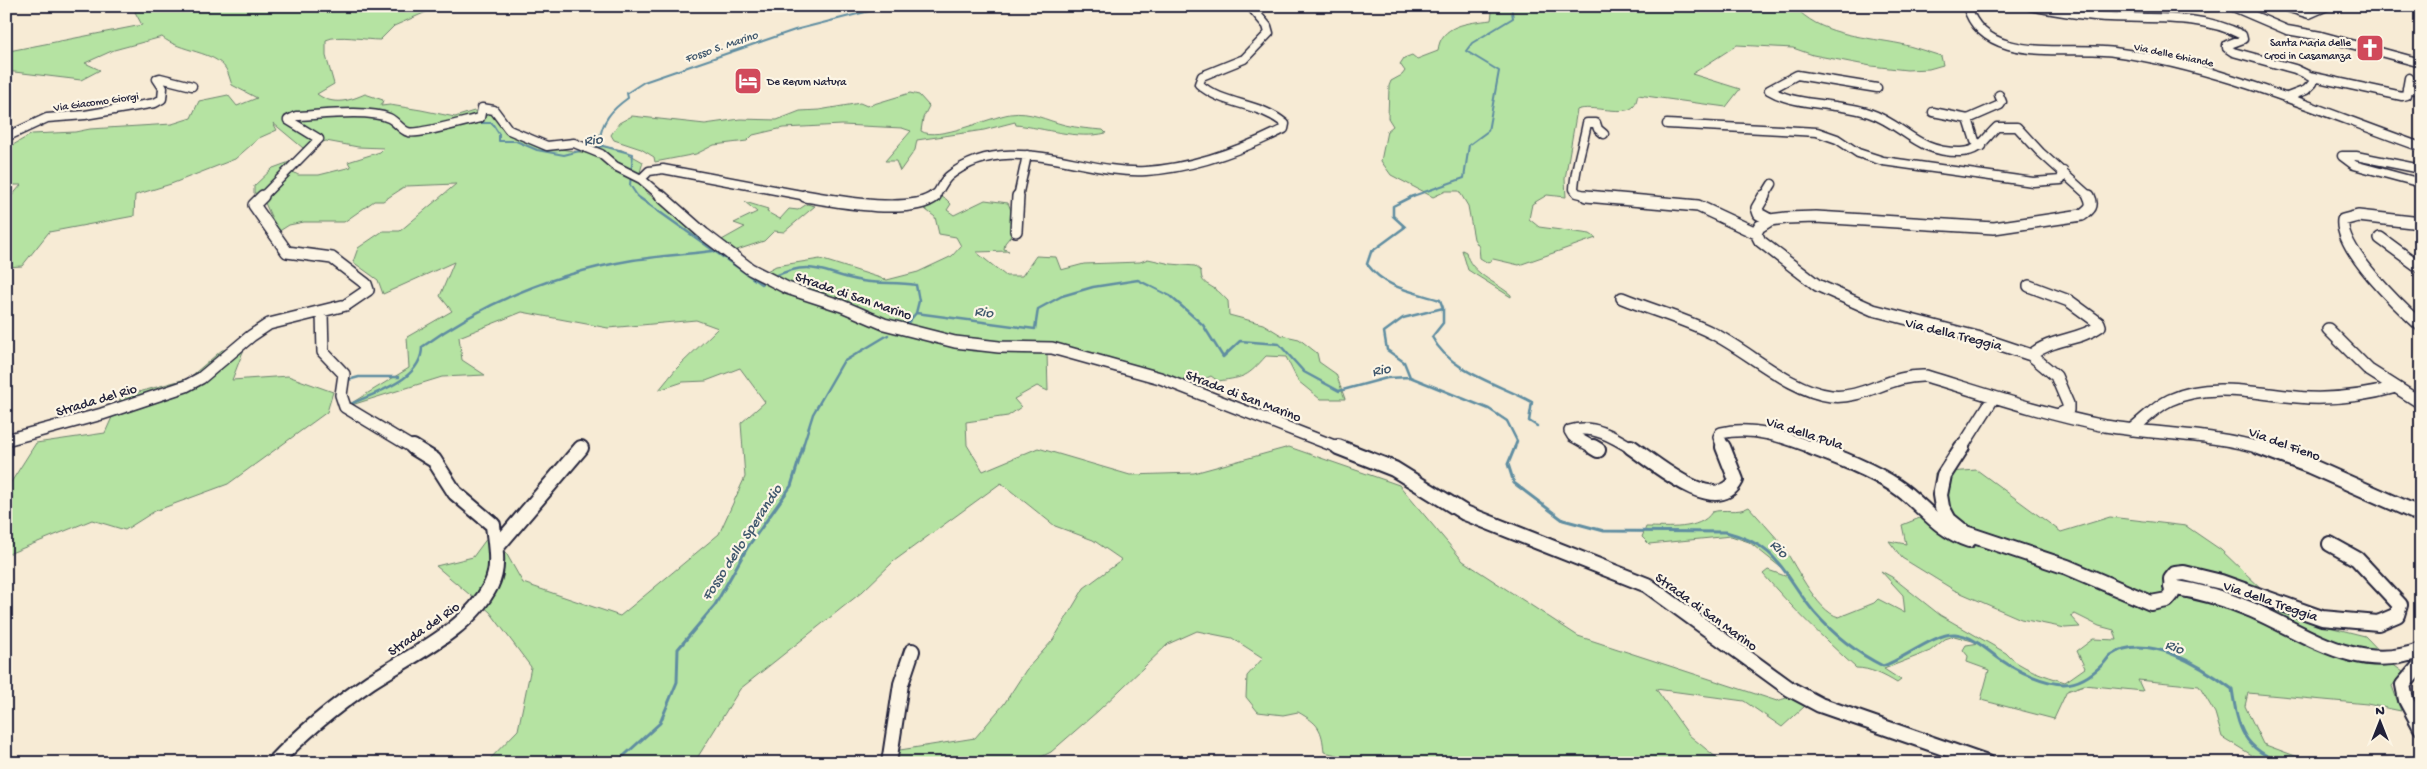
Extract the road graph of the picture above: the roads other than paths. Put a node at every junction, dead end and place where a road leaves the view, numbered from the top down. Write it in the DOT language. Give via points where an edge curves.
graph roads {
  1 [pos="1250,6"];
  2 [pos="1967,6"];
  3 [pos="2030,6"];
  4 [pos="2231,6"];
  5 [pos="2283,6"];
  6 [pos="2327,6"];
  7 [pos="2421,63"];
  8 [pos="2309,76"];
  9 [pos="2409,78"];
  10 [pos="192,86"];
  11 [pos="1877,88"];
  12 [pos="2407,88"];
  13 [pos="2421,90"];
  14 [pos="1999,95"];
  15 [pos="2285,98"];
  16 [pos="1933,112"];
  17 [pos="1968,119"];
  18 [pos="1667,124"];
  19 [pos="1604,134"];
  20 [pos="2385,134"];
  21 [pos="6,137"];
  22 [pos="2421,138"];
  23 [pos="1982,146"];
  24 [pos="2421,147"];
  25 [pos="1026,155"];
  26 [pos="2421,170"];
  27 [pos="2063,171"];
  28 [pos="638,177"];
  29 [pos="2421,183"];
  30 [pos="1772,184"];
  31 [pos="1770,220"];
  32 [pos="2421,222"];
  33 [pos="1016,231"];
  34 [pos="1756,233"];
  35 [pos="2380,238"];
  36 [pos="2421,268"];
  37 [pos="2029,286"];
  38 [pos="1622,298"];
  39 [pos="322,313"];
  40 [pos="2421,326"];
  41 [pos="2328,329"];
  42 [pos="2031,355"];
  43 [pos="2396,387"];
  44 [pos="1994,397"];
  45 [pos="2421,403"];
  46 [pos="2058,415"];
  47 [pos="2130,430"];
  48 [pos="6,440"];
  49 [pos="581,448"];
  50 [pos="1598,450"];
  51 [pos="2421,515"];
  52 [pos="1983,540"];
  53 [pos="2330,544"];
  54 [pos="496,548"];
  55 [pos="2171,587"];
  56 [pos="2421,650"];
  57 [pos="912,651"];
  58 [pos="2421,664"];
  59 [pos="2421,728"];
  60 [pos="274,763"];
  61 [pos="888,763"];
  62 [pos="1987,763"];
  1 -- 25 [label="street" via="1269,33 1244,59 1202,76 1199,84 1208,91 1262,109 1280,119 1284,129 1255,143 1154,172 1130,172"];
  2 -- 15 [label="street, Via delle Ghiande" via="1975,23 2011,47 2092,50 2138,57 2206,71"];
  3 -- 8 [label="street" via="2095,16 2212,23 2242,35 2243,39 2228,45 2227,48 2233,52"];
  4 -- 7 [label="street" via="2287,30"];
  5 -- 6 [label="street" via="2309,14"];
  8 -- 12 [label="street" via="2394,95 2406,95"];
  8 -- 15 [label="street" via="2313,83 2306,90"];
  9 -- 12 [label="street"];
  10 -- 21 [label="street, Via Giacomo Giorgi" via="160,78 157,79 163,88 162,99 155,103 85,116 47,118"];
  11 -- 23 [label="street" via="1797,74 1769,90 1779,96 1868,112 1896,127 1922,147 1960,152"];
  12 -- 13 [label="street"];
  14 -- 17 [label="street" via="2000,105"];
  15 -- 20 [label="street, Via delle Ghiande"];
  16 -- 17 [label="street"];
  17 -- 23 [label="street" via="1975,141"];
  18 -- 27 [label="street" via="1818,132 1837,139 1858,153 1884,161 2033,182 2061,180"];
  19 -- 34 [label="street, Via della Treggia" via="1596,123 1587,122 1575,172 1574,189 1577,193 1589,197 1698,206"];
  20 -- 22 [label="street"];
  20 -- 24 [label="street"];
  23 -- 27 [label="street" via="1998,126 2017,127"];
  25 -- 28 [label="street" via="1006,154 974,164 949,176 936,196 917,204 836,202 664,169"];
  25 -- 33 [label="street" via="1017,202"];
  26 -- 29 [label="street" via="2342,156 2354,165"];
  27 -- 31 [label="street" via="2089,195 2092,202 2090,210 2082,215 1994,228 1816,217"];
  28 -- 39 [label="street, Strada del Rio" via="602,154 574,143 547,146 509,130 494,110 482,108 480,118 425,132 408,132 388,118 363,114 296,116 288,120 319,139 254,205 287,252 332,258 366,284 368,290 352,301"];
  28 -- 62 [label="street, Strada di San Marino" via="704,234 750,269 777,283 884,324 955,342 1052,348 1160,378 1394,469 1465,513 1646,585 1790,689 1820,705"];
  30 -- 31 [label="street" via="1757,208 1759,214"];
  31 -- 34 [label="street"];
  32 -- 40 [label="street" via="2358,216 2343,220 2342,228 2373,276"];
  34 -- 42 [label="street, Via della Treggia" via="1775,254 1829,292 1892,317 1986,340"];
  35 -- 36 [label="street"];
  37 -- 42 [label="street" via="2069,301 2100,326 2087,333 2053,341"];
  38 -- 44 [label="street" via="1710,332 1820,394 1848,394 1916,374"];
  39 -- 48 [label="street, Strada del Rio" via="271,323 255,332 200,379 159,396"];
  39 -- 54 [label="street, Strada del Rio" via="323,352 344,374 341,396 345,407 434,460 454,492 493,525"];
  41 -- 43 [label="street" via="2370,370"];
  42 -- 46 [label="street, Via della Treggia" via="2056,376 2068,404 2068,410"];
  43 -- 45 [label="street"];
  43 -- 47 [label="street" via="2373,394 2312,398 2217,390 2194,393 2167,401"];
  44 -- 46 [label="street"];
  44 -- 52 [label="street, Via della Treggia" via="1944,475 1940,495 1942,507 1950,520 1965,533"];
  46 -- 47 [label="street, Via del Fieno"];
  47 -- 51 [label="street, Via del Fieno" via="2211,436 2244,443"];
  49 -- 54 [label="street"];
  50 -- 52 [label="street, Via della Pula" via="1570,431 1576,427 1613,435 1690,487 1719,492 1733,486 1736,480 1720,433 1735,429 1770,434 1875,472 1899,488 1950,533"];
  52 -- 55 [label="street, Via della Treggia" via="2067,567 2151,602 2167,600 2172,594"];
  53 -- 55 [label="street, Via della Treggia" via="2357,559 2378,581 2400,605 2397,615 2378,623 2322,618 2221,582 2184,573 2175,574"];
  54 -- 60 [label="street, Strada del Rio" via="498,563 491,586 472,612 310,726"];
  55 -- 56 [label="street, Via della Treggia" via="2214,596 2305,636 2363,657 2389,659"];
  57 -- 61 [label="street" via="900,692"];
  58 -- 59 [label="street" via="2403,686 2406,700"];
}
